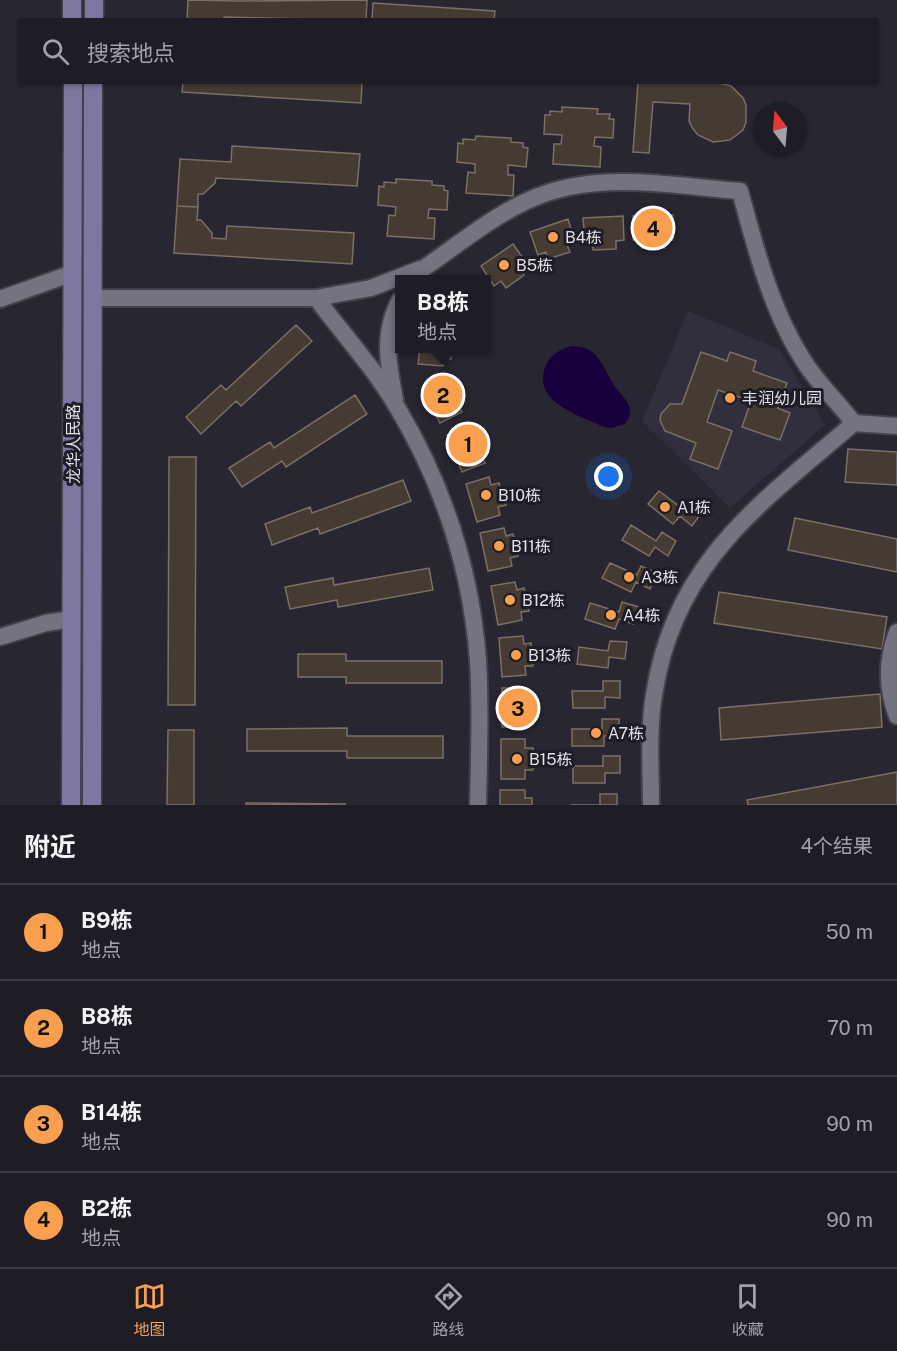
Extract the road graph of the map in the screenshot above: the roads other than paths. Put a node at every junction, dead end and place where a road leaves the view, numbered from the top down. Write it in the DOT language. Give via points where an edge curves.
graph roads {
  1 [pos="72,0"];
  2 [pos="94,0"];
  3 [pos="72,18"];
  4 [pos="94,18"];
  5 [pos="74,84"];
  6 [pos="93,84"];
  7 [pos="73,273"];
  8 [pos="418,274"];
  9 [pos="395,281"];
  10 [pos="92,298"];
  11 [pos="316,298"];
  12 [pos="0,299"];
  13 [pos="395,311"];
  14 [pos="396,406"];
  15 [pos="854,423"];
  16 [pos="897,426"];
  17 [pos="72,620"];
  18 [pos="897,632"];
  19 [pos="0,638"];
  20 [pos="897,716"];
  21 [pos="71,805"];
  22 [pos="92,805"];
  23 [pos="478,805"];
  24 [pos="651,805"];
  1 -- 3 [label="main road"];
  2 -- 4 [label="main road"];
  5 -- 7 [label="main road, 龙华人民路"];
  6 -- 10 [label="main road, 龙华人民路"];
  7 -- 12 [label="street"];
  7 -- 17 [label="main road, 龙华人民路"];
  8 -- 15 [label="street" via="506,213 564,188 616,183 740,190 766,278 792,337 807,365"];
  9 -- 11 [label="street"];
  10 -- 11 [label="street"];
  10 -- 22 [label="main road, 龙华人民路"];
  11 -- 14 [label="street"];
  13 -- 14 [label="street" via="387,348"];
  14 -- 23 [label="street" via="432,475 467,584 478,661"];
  15 -- 16 [label="street"];
  15 -- 24 [label="street" via="729,534 685,598 665,646 653,697"];
  17 -- 19 [label="street" via="46,623"];
  17 -- 21 [label="main road, 龙华人民路"];
  18 -- 20 [label="street" via="888,675"];
}
